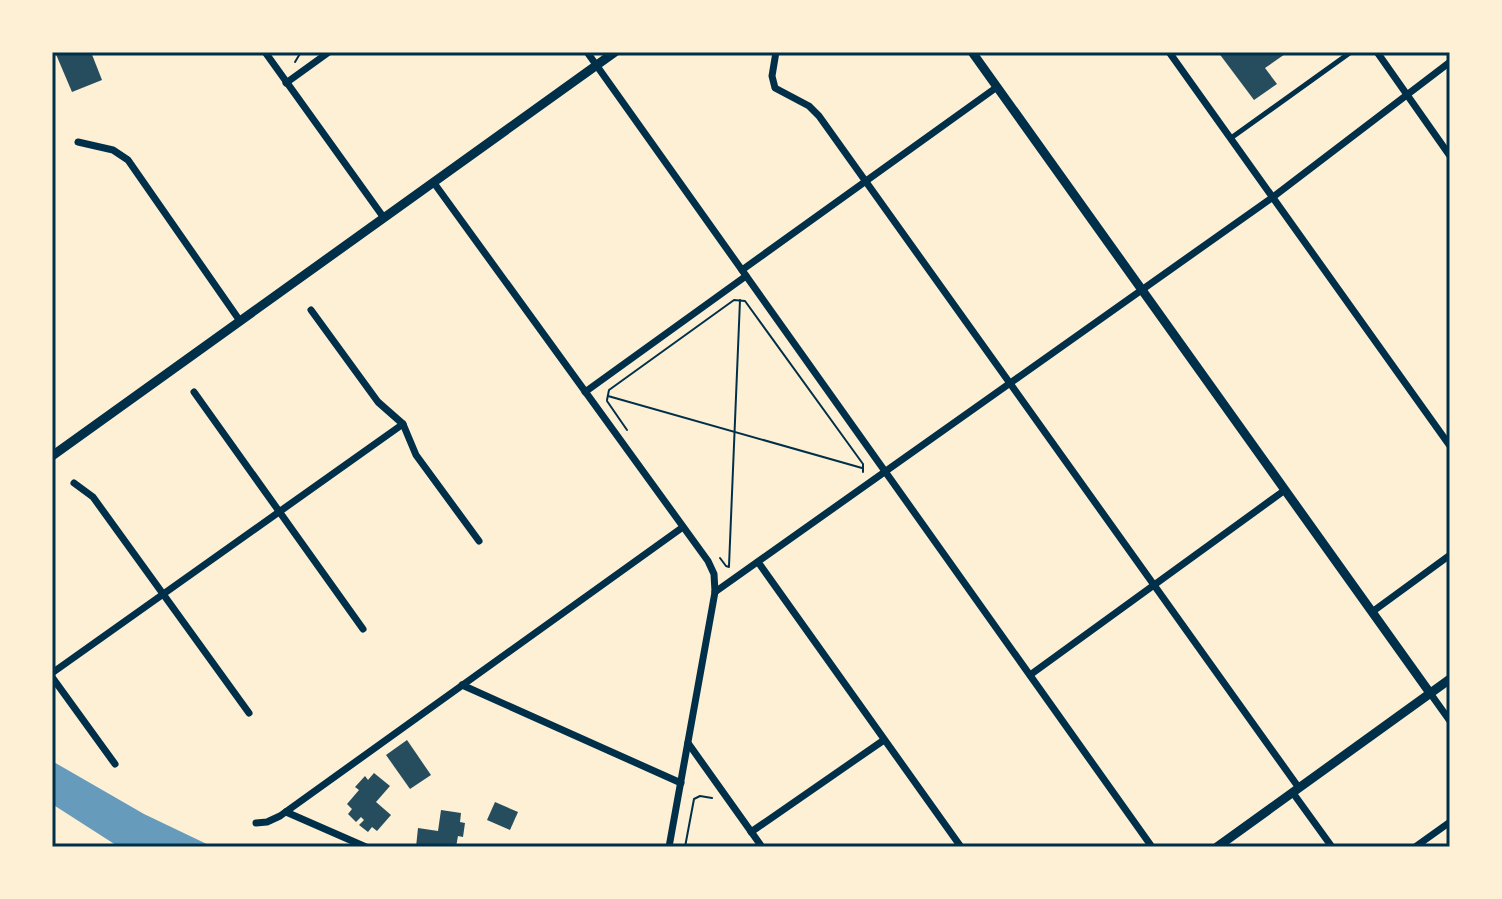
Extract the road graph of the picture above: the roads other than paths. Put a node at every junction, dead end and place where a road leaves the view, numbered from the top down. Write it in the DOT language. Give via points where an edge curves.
graph roads {
  1 [pos="265,52"];
  2 [pos="329,52"];
  3 [pos="587,52"];
  4 [pos="615,52"];
  5 [pos="776,52"];
  6 [pos="972,52"];
  7 [pos="1169,52"];
  8 [pos="1351,52"];
  9 [pos="1377,52"];
  10 [pos="1450,62"];
  11 [pos="597,65"];
  12 [pos="286,83"];
  13 [pos="997,87"];
  14 [pos="1406,94"];
  15 [pos="1231,138"];
  16 [pos="78,142"];
  17 [pos="1450,156"];
  18 [pos="866,181"];
  19 [pos="434,183"];
  20 [pos="1273,197"];
  21 [pos="384,218"];
  22 [pos="744,273"];
  23 [pos="1142,290"];
  24 [pos="311,310"];
  25 [pos="240,321"];
  26 [pos="1010,383"];
  27 [pos="194,392"];
  28 [pos="585,392"];
  29 [pos="403,424"];
  30 [pos="1450,446"];
  31 [pos="52,456"];
  32 [pos="885,471"];
  33 [pos="74,483"];
  34 [pos="1285,490"];
  35 [pos="279,511"];
  36 [pos="683,527"];
  37 [pos="479,541"];
  38 [pos="1450,555"];
  39 [pos="758,562"];
  40 [pos="1154,585"];
  41 [pos="715,592"];
  42 [pos="163,594"];
  43 [pos="1372,612"];
  44 [pos="363,629"];
  45 [pos="52,675"];
  46 [pos="1030,675"];
  47 [pos="1450,679"];
  48 [pos="462,685"];
  49 [pos="1430,693"];
  50 [pos="249,713"];
  51 [pos="1450,721"];
  52 [pos="884,740"];
  53 [pos="688,743"];
  54 [pos="115,764"];
  55 [pos="681,783"];
  56 [pos="1296,790"];
  57 [pos="286,812"];
  58 [pos="1450,822"];
  59 [pos="256,823"];
  60 [pos="751,832"];
  61 [pos="366,847"];
  62 [pos="669,847"];
  63 [pos="762,847"];
  64 [pos="961,847"];
  65 [pos="1152,847"];
  66 [pos="1217,847"];
  67 [pos="1332,847"];
  68 [pos="1415,847"];
  1 -- 12 [label="street"];
  2 -- 12 [label="street"];
  3 -- 11 [label="street"];
  4 -- 11 [label="street"];
  5 -- 18 [label="street" via="775,88 816,112"];
  6 -- 13 [label="street"];
  7 -- 15 [label="street"];
  8 -- 15 [label="street"];
  9 -- 14 [label="street"];
  10 -- 14 [label="street"];
  11 -- 19 [label="street"];
  11 -- 22 [label="street"];
  12 -- 21 [label="street"];
  13 -- 18 [label="street"];
  13 -- 23 [label="street"];
  14 -- 17 [label="street"];
  14 -- 20 [label="street"];
  15 -- 20 [label="street"];
  16 -- 25 [label="street" via="119,152 128,160"];
  18 -- 22 [label="street"];
  18 -- 26 [label="street"];
  19 -- 21 [label="street"];
  19 -- 28 [label="street"];
  20 -- 23 [label="street"];
  20 -- 30 [label="street"];
  21 -- 25 [label="street"];
  22 -- 28 [label="street"];
  22 -- 32 [label="street"];
  23 -- 26 [label="street"];
  23 -- 34 [label="street"];
  24 -- 29 [label="street" via="375,398"];
  25 -- 31 [label="street"];
  26 -- 32 [label="street"];
  26 -- 40 [label="street"];
  27 -- 35 [label="street"];
  28 -- 36 [label="street"];
  29 -- 35 [label="street"];
  29 -- 37 [label="street" via="419,459"];
  32 -- 39 [label="street"];
  32 -- 46 [label="street"];
  33 -- 42 [label="street" via="93,497"];
  34 -- 40 [label="street"];
  34 -- 43 [label="street"];
  35 -- 42 [label="street"];
  35 -- 44 [label="street"];
  36 -- 41 [label="street" via="711,567"];
  36 -- 48 [label="street"];
  38 -- 43 [label="street"];
  39 -- 41 [label="street"];
  39 -- 52 [label="street"];
  40 -- 46 [label="street"];
  40 -- 56 [label="street"];
  41 -- 53 [label="street"];
  42 -- 45 [label="street"];
  42 -- 50 [label="street"];
  43 -- 49 [label="street"];
  45 -- 54 [label="street"];
  46 -- 65 [label="street"];
  47 -- 49 [label="street"];
  48 -- 55 [label="street"];
  48 -- 57 [label="street"];
  49 -- 51 [label="street"];
  49 -- 56 [label="street"];
  52 -- 60 [label="street"];
  52 -- 64 [label="street"];
  53 -- 55 [label="street"];
  53 -- 60 [label="street"];
  55 -- 62 [label="street"];
  56 -- 66 [label="street"];
  56 -- 67 [label="street"];
  57 -- 59 [label="street"];
  57 -- 61 [label="street"];
  58 -- 68 [label="street"];
  60 -- 63 [label="street"];
}
